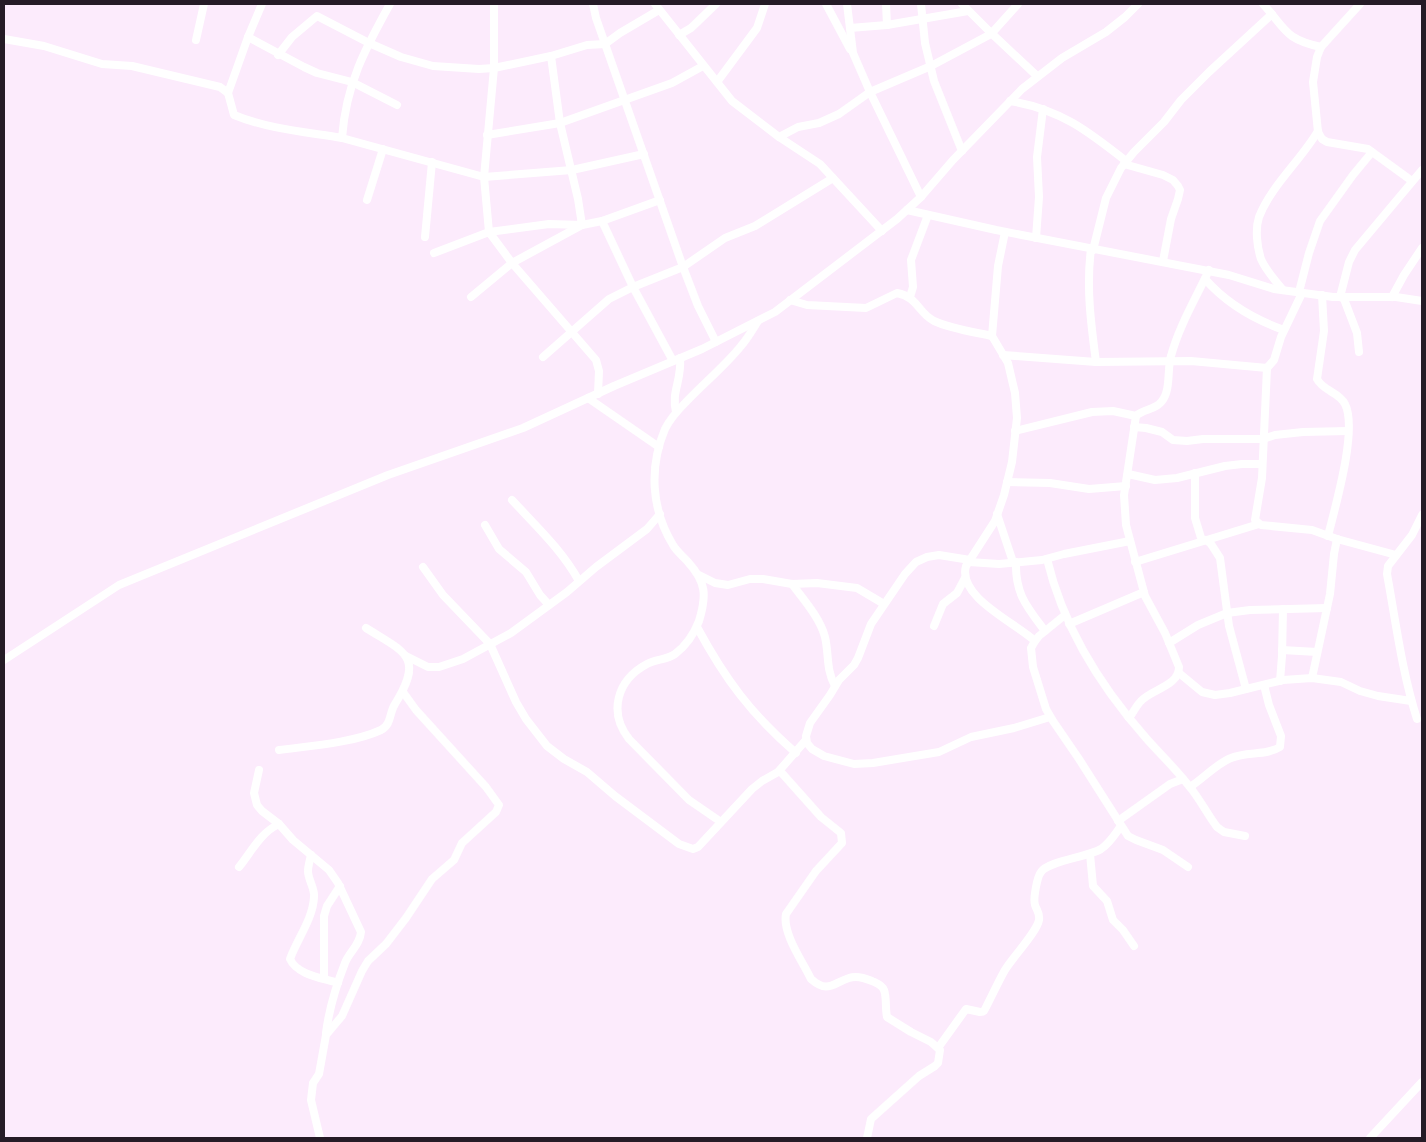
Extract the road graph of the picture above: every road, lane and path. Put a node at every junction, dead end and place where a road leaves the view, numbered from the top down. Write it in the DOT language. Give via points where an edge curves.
graph roads {
  1 [pos="204,4"];
  2 [pos="262,4"];
  3 [pos="390,4"];
  4 [pos="494,4"];
  5 [pos="593,4"];
  6 [pos="716,4"];
  7 [pos="765,4"];
  8 [pos="826,4"];
  9 [pos="847,4"];
  10 [pos="886,4"];
  11 [pos="921,4"];
  12 [pos="962,4"];
  13 [pos="1018,4"];
  14 [pos="1138,4"];
  15 [pos="1263,4"];
  16 [pos="1360,4"];
  17 [pos="657,6"];
  18 [pos="968,11"];
  19 [pos="1272,14"];
  20 [pos="923,19"];
  21 [pos="887,25"];
  22 [pos="850,28"];
  23 [pos="991,34"];
  24 [pos="679,35"];
  25 [pos="248,37"];
  26 [pos="4,39"];
  27 [pos="196,40"];
  28 [pos="369,43"];
  29 [pos="605,44"];
  30 [pos="1321,47"];
  31 [pos="853,53"];
  32 [pos="278,55"];
  33 [pos="552,56"];
  34 [pos="703,66"];
  35 [pos="931,66"];
  36 [pos="494,68"];
  37 [pos="1037,76"];
  38 [pos="352,82"];
  39 [pos="717,82"];
  40 [pos="870,92"];
  41 [pos="228,93"];
  42 [pos="624,100"];
  43 [pos="1010,101"];
  44 [pos="397,105"];
  45 [pos="1044,109"];
  46 [pos="560,123"];
  47 [pos="1318,131"];
  48 [pos="487,135"];
  49 [pos="779,136"];
  50 [pos="342,138"];
  51 [pos="382,149"];
  52 [pos="962,151"];
  53 [pos="1372,152"];
  54 [pos="644,154"];
  55 [pos="432,162"];
  56 [pos="1125,163"];
  57 [pos="572,170"];
  58 [pos="1422,170"];
  59 [pos="484,177"];
  60 [pos="833,178"];
  61 [pos="1412,181"];
  62 [pos="921,197"];
  63 [pos="367,200"];
  64 [pos="660,200"];
  65 [pos="907,210"];
  66 [pos="928,215"];
  67 [pos="602,221"];
  68 [pos="582,225"];
  69 [pos="882,230"];
  70 [pos="489,232"];
  71 [pos="1005,232"];
  72 [pos="425,237"];
  73 [pos="1036,238"];
  74 [pos="1422,248"];
  75 [pos="1092,249"];
  76 [pos="434,253"];
  77 [pos="1162,261"];
  78 [pos="512,263"];
  79 [pos="683,267"];
  80 [pos="1209,270"];
  81 [pos="1205,279"];
  82 [pos="633,287"];
  83 [pos="1283,290"];
  84 [pos="1300,293"];
  85 [pos="1322,295"];
  86 [pos="471,297"];
  87 [pos="910,297"];
  88 [pos="1340,297"];
  89 [pos="1392,297"];
  90 [pos="790,300"];
  91 [pos="1422,301"];
  92 [pos="759,320"];
  93 [pos="1284,330"];
  94 [pos="573,332"];
  95 [pos="992,336"];
  96 [pos="716,342"];
  97 [pos="1359,352"];
  98 [pos="1003,355"];
  99 [pos="543,357"];
  100 [pos="676,360"];
  101 [pos="1170,360"];
  102 [pos="1096,362"];
  103 [pos="1267,368"];
  104 [pos="598,394"];
  105 [pos="588,398"];
  106 [pos="676,412"];
  107 [pos="1136,416"];
  108 [pos="1134,427"];
  109 [pos="1348,431"];
  110 [pos="1015,432"];
  111 [pos="1263,439"];
  112 [pos="659,447"];
  113 [pos="1262,464"];
  114 [pos="1195,473"];
  115 [pos="1128,474"];
  116 [pos="1007,482"];
  117 [pos="1126,486"];
  118 [pos="512,500"];
  119 [pos="660,514"];
  120 [pos="997,514"];
  121 [pos="1422,515"];
  122 [pos="1258,524"];
  123 [pos="485,525"];
  124 [pos="1328,536"];
  125 [pos="1337,539"];
  126 [pos="1204,540"];
  127 [pos="1130,541"];
  128 [pos="1396,555"];
  129 [pos="1047,559"];
  130 [pos="969,561"];
  131 [pos="1014,562"];
  132 [pos="1135,562"];
  133 [pos="424,567"];
  134 [pos="699,575"];
  135 [pos="965,578"];
  136 [pos="579,581"];
  137 [pos="792,584"];
  138 [pos="1144,592"];
  139 [pos="884,604"];
  140 [pos="549,605"];
  141 [pos="1327,608"];
  142 [pos="1282,609"];
  143 [pos="1227,613"];
  144 [pos="1065,615"];
  145 [pos="1069,624"];
  146 [pos="934,626"];
  147 [pos="697,627"];
  148 [pos="366,628"];
  149 [pos="1045,631"];
  150 [pos="1035,641"];
  151 [pos="1169,642"];
  152 [pos="490,644"];
  153 [pos="1282,650"];
  154 [pos="1317,652"];
  155 [pos="406,656"];
  156 [pos="4,660"];
  157 [pos="1179,672"];
  158 [pos="1312,678"];
  159 [pos="1280,681"];
  160 [pos="1264,685"];
  161 [pos="835,686"];
  162 [pos="1246,689"];
  163 [pos="403,692"];
  164 [pos="1411,701"];
  165 [pos="1050,717"];
  166 [pos="1128,718"];
  167 [pos="1417,719"];
  168 [pos="806,740"];
  169 [pos="279,750"];
  170 [pos="796,753"];
  171 [pos="259,770"];
  172 [pos="780,771"];
  173 [pos="1183,779"];
  174 [pos="1190,787"];
  175 [pos="721,822"];
  176 [pos="1120,823"];
  177 [pos="280,824"];
  178 [pos="1245,836"];
  179 [pos="1090,854"];
  180 [pos="311,855"];
  181 [pos="239,867"];
  182 [pos="1188,867"];
  183 [pos="340,886"];
  184 [pos="1134,946"];
  185 [pos="324,978"];
  186 [pos="338,983"];
  187 [pos="326,1035"];
  188 [pos="938,1048"];
  189 [pos="1422,1082"];
  190 [pos="320,1138"];
  191 [pos="867,1138"];
  192 [pos="1370,1138"];
  1 -- 27 [label="street"];
  2 -- 25 [label="street"];
  3 -- 28 [label="street"];
  4 -- 36 [label="street"];
  5 -- 29 [label="street"];
  6 -- 24 [label="street"];
  7 -- 39 [label="street" via="756,28"];
  8 -- 31 [label="street"];
  9 -- 22 [label="street"];
  10 -- 21 [label="street"];
  11 -- 20 [label="street"];
  12 -- 18 [label="street"];
  13 -- 23 [label="street"];
  14 -- 37 [label="street" via="1106,32"];
  15 -- 19 [label="street"];
  16 -- 30 [label="street"];
  17 -- 24 [label="street"];
  17 -- 29 [label="street"];
  18 -- 20 [label="street"];
  18 -- 23 [label="street"];
  19 -- 30 [label="street" via="1287,34 1305,44"];
  19 -- 56 [label="street" via="1208,72"];
  20 -- 21 [label="street"];
  20 -- 35 [label="street"];
  21 -- 22 [label="street"];
  22 -- 31 [label="street"];
  23 -- 35 [label="street"];
  23 -- 37 [label="street"];
  24 -- 34 [label="street"];
  25 -- 32 [label="street"];
  25 -- 41 [label="street"];
  26 -- 41 [label="street" via="44,46 102,64 132,66 220,86"];
  28 -- 32 [label="street" via="317,16 292,36"];
  28 -- 36 [label="street" via="433,66"];
  28 -- 38 [label="street"];
  29 -- 33 [label="street" via="587,45"];
  29 -- 42 [label="street"];
  30 -- 47 [label="street" via="1313,82"];
  31 -- 40 [label="street"];
  32 -- 38 [label="street" via="317,73"];
  33 -- 36 [label="street"];
  33 -- 46 [label="street"];
  34 -- 39 [label="street"];
  34 -- 42 [label="street" via="672,83"];
  35 -- 40 [label="street"];
  35 -- 52 [label="street"];
  36 -- 48 [label="street"];
  37 -- 43 [label="street"];
  38 -- 44 [label="street"];
  38 -- 50 [label="street"];
  39 -- 49 [label="street" via="732,101"];
  40 -- 49 [label="street" via="839,114"];
  40 -- 62 [label="street"];
  41 -- 50 [label="street" via="234,115 251,122"];
  42 -- 46 [label="street"];
  42 -- 54 [label="street"];
  43 -- 45 [label="street"];
  43 -- 52 [label="street"];
  45 -- 56 [label="street" via="1094,135"];
  45 -- 73 [label="street" via="1037,157"];
  46 -- 48 [label="street"];
  46 -- 57 [label="street"];
  47 -- 53 [label="street" via="1327,142"];
  47 -- 83 [label="street" via="1259,218 1257,236 1262,260"];
  48 -- 59 [label="street"];
  49 -- 60 [label="street" via="820,164"];
  50 -- 51 [label="street"];
  51 -- 55 [label="street"];
  51 -- 63 [label="street"];
  52 -- 62 [label="street"];
  53 -- 61 [label="street"];
  53 -- 84 [label="street" via="1320,221"];
  54 -- 57 [label="street"];
  54 -- 64 [label="street"];
  55 -- 59 [label="street"];
  55 -- 72 [label="street"];
  56 -- 75 [label="street" via="1106,198"];
  56 -- 77 [label="street" via="1163,175 1173,180 1180,190"];
  57 -- 59 [label="street"];
  57 -- 68 [label="street"];
  58 -- 61 [label="street"];
  59 -- 70 [label="street"];
  60 -- 69 [label="street"];
  60 -- 79 [label="street" via="755,226 725,238"];
  61 -- 88 [label="street" via="1355,250"];
  62 -- 65 [label="street"];
  64 -- 67 [label="street"];
  64 -- 79 [label="street"];
  65 -- 66 [label="street"];
  65 -- 69 [label="street"];
  66 -- 71 [label="street"];
  66 -- 87 [label="street" via="911,260 913,287"];
  67 -- 68 [label="street"];
  67 -- 82 [label="street"];
  68 -- 70 [label="street" via="549,224"];
  68 -- 78 [label="street"];
  69 -- 90 [label="street"];
  70 -- 76 [label="street"];
  70 -- 78 [label="street"];
  71 -- 73 [label="street"];
  71 -- 95 [label="street" via="998,266"];
  73 -- 75 [label="street"];
  74 -- 89 [label="street"];
  75 -- 77 [label="street"];
  75 -- 102 [label="street" via="1088,272 1089,301"];
  77 -- 80 [label="street"];
  78 -- 86 [label="street"];
  78 -- 94 [label="street"];
  79 -- 82 [label="street"];
  79 -- 96 [label="street"];
  80 -- 81 [label="street"];
  80 -- 83 [label="street"];
  81 -- 93 [label="street" via="1236,307"];
  81 -- 101 [label="street"];
  82 -- 94 [label="street" via="609,299"];
  82 -- 100 [label="street"];
  83 -- 84 [label="street"];
  84 -- 85 [label="street"];
  84 -- 93 [label="street"];
  85 -- 88 [label="street"];
  85 -- 109 [label="street" via="1324,331 1317,379 1344,402 1349,419"];
  87 -- 90 [label="street" via="897,293 860,308 807,305"];
  87 -- 95 [label="street" via="934,321"];
  88 -- 89 [label="street"];
  88 -- 97 [label="street" via="1344,299 1357,333"];
  89 -- 91 [label="street"];
  90 -- 92 [label="street"];
  92 -- 96 [label="street"];
  92 -- 106 [label="street" via="742,346"];
  93 -- 103 [label="street" via="1274,360"];
  94 -- 99 [label="street"];
  94 -- 104 [label="street" via="596,360"];
  95 -- 98 [label="street"];
  96 -- 100 [label="street"];
  98 -- 102 [label="street"];
  98 -- 110 [label="street" via="1008,362 1015,392"];
  100 -- 104 [label="street"];
  100 -- 106 [label="street" via="681,375 674,397"];
  101 -- 102 [label="street"];
  101 -- 103 [label="street"];
  101 -- 107 [label="street" via="1164,400"];
  103 -- 111 [label="street"];
  104 -- 105 [label="street"];
  105 -- 112 [label="street"];
  105 -- 156 [label="street" via="523,428 388,475 119,585"];
  106 -- 112 [label="street"];
  107 -- 108 [label="street"];
  107 -- 110 [label="street" via="1113,411 1092,412"];
  108 -- 111 [label="street" via="1162,432 1173,440 1187,442"];
  108 -- 115 [label="street"];
  109 -- 111 [label="street" via="1303,432"];
  109 -- 124 [label="street"];
  110 -- 116 [label="street"];
  111 -- 113 [label="street"];
  112 -- 119 [label="street" via="654,492"];
  113 -- 114 [label="street" via="1225,466"];
  113 -- 122 [label="street" via="1255,512"];
  114 -- 115 [label="street" via="1155,480"];
  114 -- 126 [label="street" via="1195,518"];
  115 -- 117 [label="street"];
  116 -- 117 [label="street" via="1089,489"];
  116 -- 120 [label="street"];
  117 -- 127 [label="street" via="1126,525"];
  118 -- 136 [label="street" via="553,543"];
  119 -- 134 [label="street" via="674,546"];
  119 -- 136 [label="street" via="647,528"];
  120 -- 130 [label="street"];
  120 -- 131 [label="street"];
  121 -- 128 [label="street" via="1412,535"];
  122 -- 124 [label="street" via="1312,530"];
  122 -- 126 [label="street"];
  123 -- 140 [label="street" via="499,549 526,572"];
  124 -- 125 [label="street"];
  125 -- 128 [label="street"];
  125 -- 141 [label="street"];
  126 -- 132 [label="street"];
  126 -- 143 [label="street" via="1212,544 1220,558"];
  127 -- 129 [label="street"];
  127 -- 132 [label="street"];
  128 -- 164 [label="street" via="1388,566 1387,574"];
  129 -- 131 [label="street"];
  129 -- 144 [label="street"];
  130 -- 131 [label="street"];
  130 -- 135 [label="street"];
  130 -- 139 [label="street" via="939,555 916,562"];
  131 -- 149 [label="street" via="1020,596"];
  132 -- 138 [label="street"];
  133 -- 152 [label="street" via="443,595"];
  134 -- 137 [label="street" via="728,586 763,579"];
  134 -- 147 [label="street" via="704,594"];
  135 -- 146 [label="street" via="957,593 943,604"];
  135 -- 150 [label="street" via="978,598"];
  136 -- 140 [label="street"];
  137 -- 139 [label="street" via="817,583 857,588"];
  137 -- 161 [label="street" via="822,626 828,668"];
  138 -- 145 [label="street"];
  138 -- 151 [label="street"];
  139 -- 161 [label="street" via="871,624 858,658"];
  140 -- 152 [label="street"];
  141 -- 142 [label="street"];
  141 -- 154 [label="street"];
  142 -- 143 [label="street"];
  142 -- 153 [label="street"];
  143 -- 151 [label="street"];
  143 -- 162 [label="street"];
  144 -- 145 [label="street"];
  144 -- 149 [label="street"];
  145 -- 166 [label="street"];
  147 -- 170 [label="street" via="724,674 751,710"];
  147 -- 175 [label="street" via="690,640 674,655 646,664 629,679 619,693 617,711 622,730 641,752 689,800"];
  148 -- 155 [label="street"];
  149 -- 150 [label="street"];
  150 -- 165 [label="street" via="1033,667"];
  151 -- 157 [label="street"];
  152 -- 155 [label="street" via="439,668 428,667"];
  152 -- 175 [label="street" via="516,702 547,746 688,848 698,847"];
  153 -- 154 [label="street"];
  153 -- 159 [label="street"];
  154 -- 158 [label="street"];
  155 -- 163 [label="street" via="409,672"];
  157 -- 162 [label="street" via="1202,692 1215,695"];
  157 -- 166 [label="street" via="1174,680 1142,700"];
  158 -- 159 [label="street"];
  158 -- 164 [label="street" via="1341,682 1378,696"];
  159 -- 160 [label="street"];
  160 -- 162 [label="street"];
  160 -- 174 [label="street" via="1281,736 1280,747 1230,758"];
  161 -- 168 [label="street" via="810,722"];
  163 -- 169 [label="street" via="383,729 357,738"];
  163 -- 187 [label="street" via="499,805 496,812 462,843 454,860 432,879 386,944 368,961 342,1016"];
  164 -- 167 [label="street"];
  165 -- 168 [label="street" via="971,738 939,752 873,763 854,764 824,756 812,749"];
  165 -- 176 [label="street"];
  166 -- 173 [label="street"];
  168 -- 170 [label="street"];
  170 -- 172 [label="street"];
  171 -- 177 [label="street" via="254,793 257,805"];
  172 -- 175 [label="street" via="752,789"];
  172 -- 188 [label="street" via="843,838 786,914 791,939 811,979 826,988 856,976 880,985 884,990 887,1017"];
  173 -- 174 [label="street"];
  173 -- 176 [label="street" via="1170,784"];
  174 -- 178 [label="street" via="1217,828"];
  176 -- 179 [label="street" via="1109,842"];
  176 -- 182 [label="street" via="1128,836 1163,850"];
  177 -- 180 [label="street"];
  177 -- 181 [label="street" via="263,835"];
  179 -- 184 [label="street" via="1093,886 1107,901 1113,920"];
  179 -- 188 [label="street" via="1042,870 1035,898 1039,913 1036,928 1005,969 985,1009 980,1012 966,1009"];
  180 -- 183 [label="street" via="329,870"];
  180 -- 185 [label="street" via="308,870 314,896 312,908 290,959 293,966"];
  183 -- 185 [label="street" via="324,916"];
  183 -- 186 [label="street" via="361,932"];
  185 -- 186 [label="street"];
  186 -- 187 [label="street"];
  187 -- 190 [label="street" via="311,1100"];
  188 -- 191 [label="street" via="935,1066 919,1076 871,1119"];
  189 -- 192 [label="street"];
}
